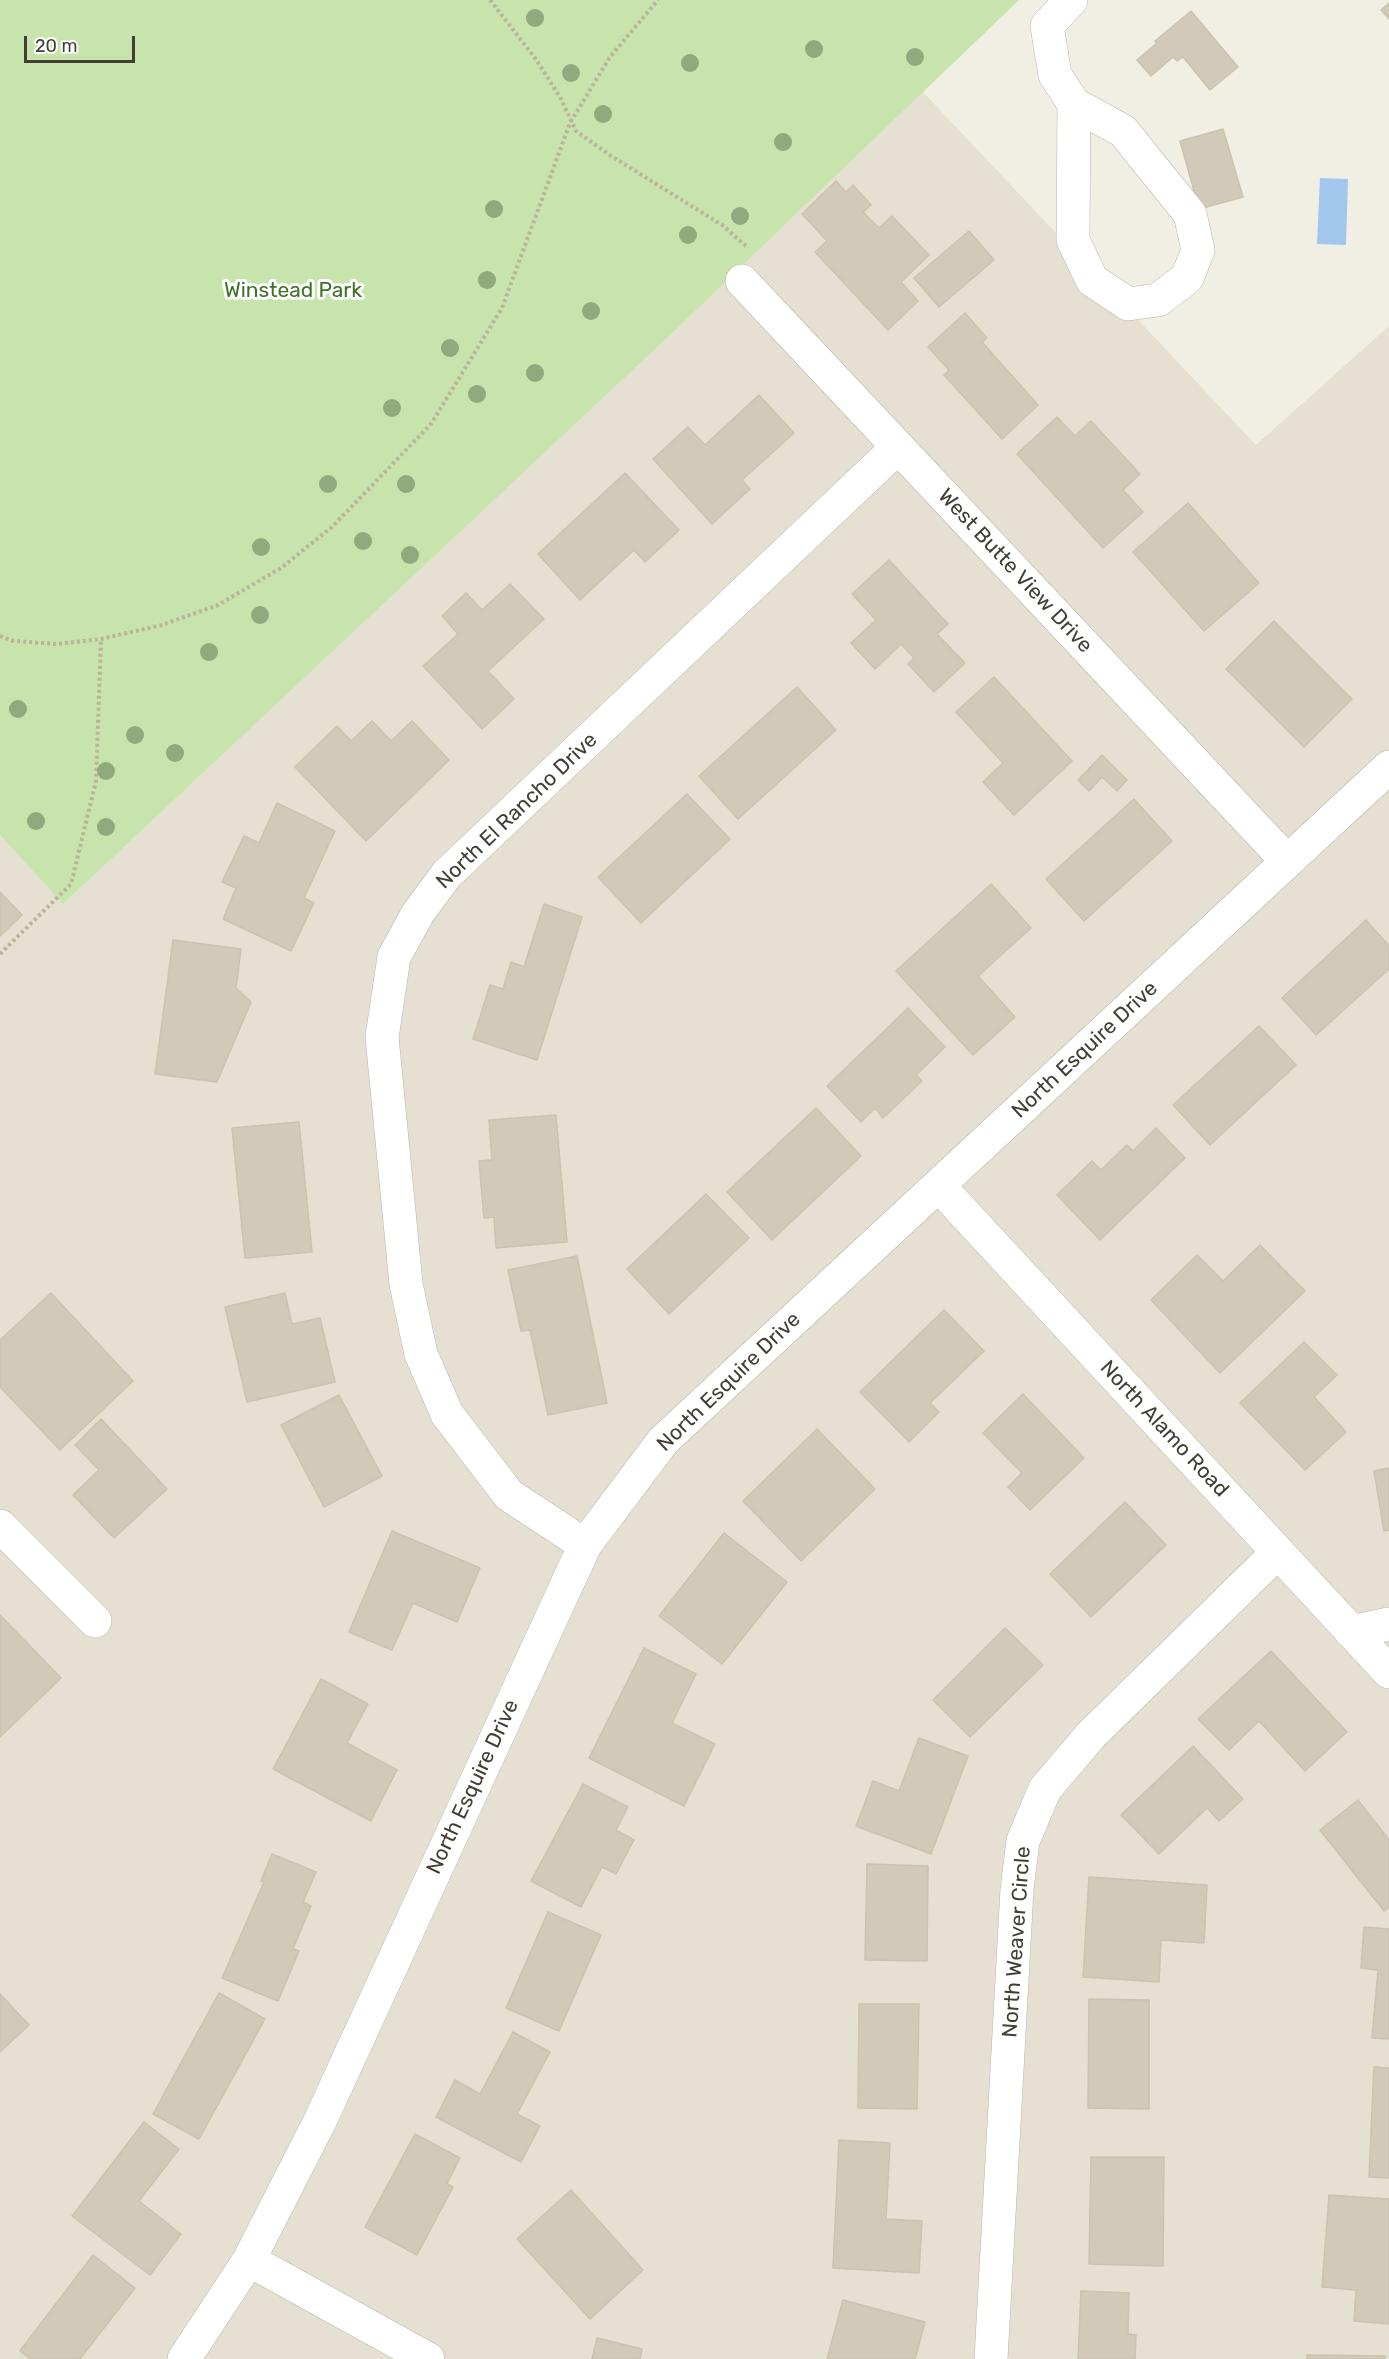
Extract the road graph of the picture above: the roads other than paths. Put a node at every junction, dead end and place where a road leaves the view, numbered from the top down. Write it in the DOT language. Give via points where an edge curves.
graph roads {
  1 [pos="1071,0"];
  2 [pos="1074,104"];
  3 [pos="742,281"];
  4 [pos="898,447"];
  5 [pos="1389,767"];
  6 [pos="1287,861"];
  7 [pos="939,1186"];
  8 [pos="0,1526"];
  9 [pos="585,1545"];
  10 [pos="1278,1552"];
  11 [pos="95,1622"];
  12 [pos="1389,1624"];
  13 [pos="1351,1632"];
  14 [pos="1389,1672"];
  15 [pos="249,2260"];
  16 [pos="184,2359"];
  17 [pos="428,2359"];
  18 [pos="991,2359"];
  1 -- 2 [label="street" via="1047,26 1055,75"];
  2 -- 2 [label="street" via="1123,131 1190,214 1198,250 1186,278 1158,300 1128,304 1092,280 1073,240"];
  3 -- 4 [label="street, West Butte View Drive"];
  4 -- 6 [label="street, West Butte View Drive"];
  4 -- 9 [label="street, North El Rancho Drive" via="447,874 418,913 394,957 382,1037 406,1284 421,1354 447,1414 509,1495"];
  5 -- 6 [label="street, North Esquire Drive"];
  6 -- 7 [label="street, North Esquire Drive"];
  7 -- 9 [label="street, North Esquire Drive" via="663,1442"];
  7 -- 10 [label="street, North Alamo Road"];
  8 -- 11 [label="street"];
  9 -- 15 [label="street, North Esquire Drive" via="320,2121"];
  10 -- 13 [label="street, North Alamo Road"];
  10 -- 18 [label="street, North Weaver Circle" via="1091,1735 1045,1789 1023,1841 1017,1889"];
  12 -- 13 [label="street"];
  13 -- 14 [label="street, North Alamo Road"];
  15 -- 16 [label="street, North Esquire Drive"];
  15 -- 17 [label="street"];
}
